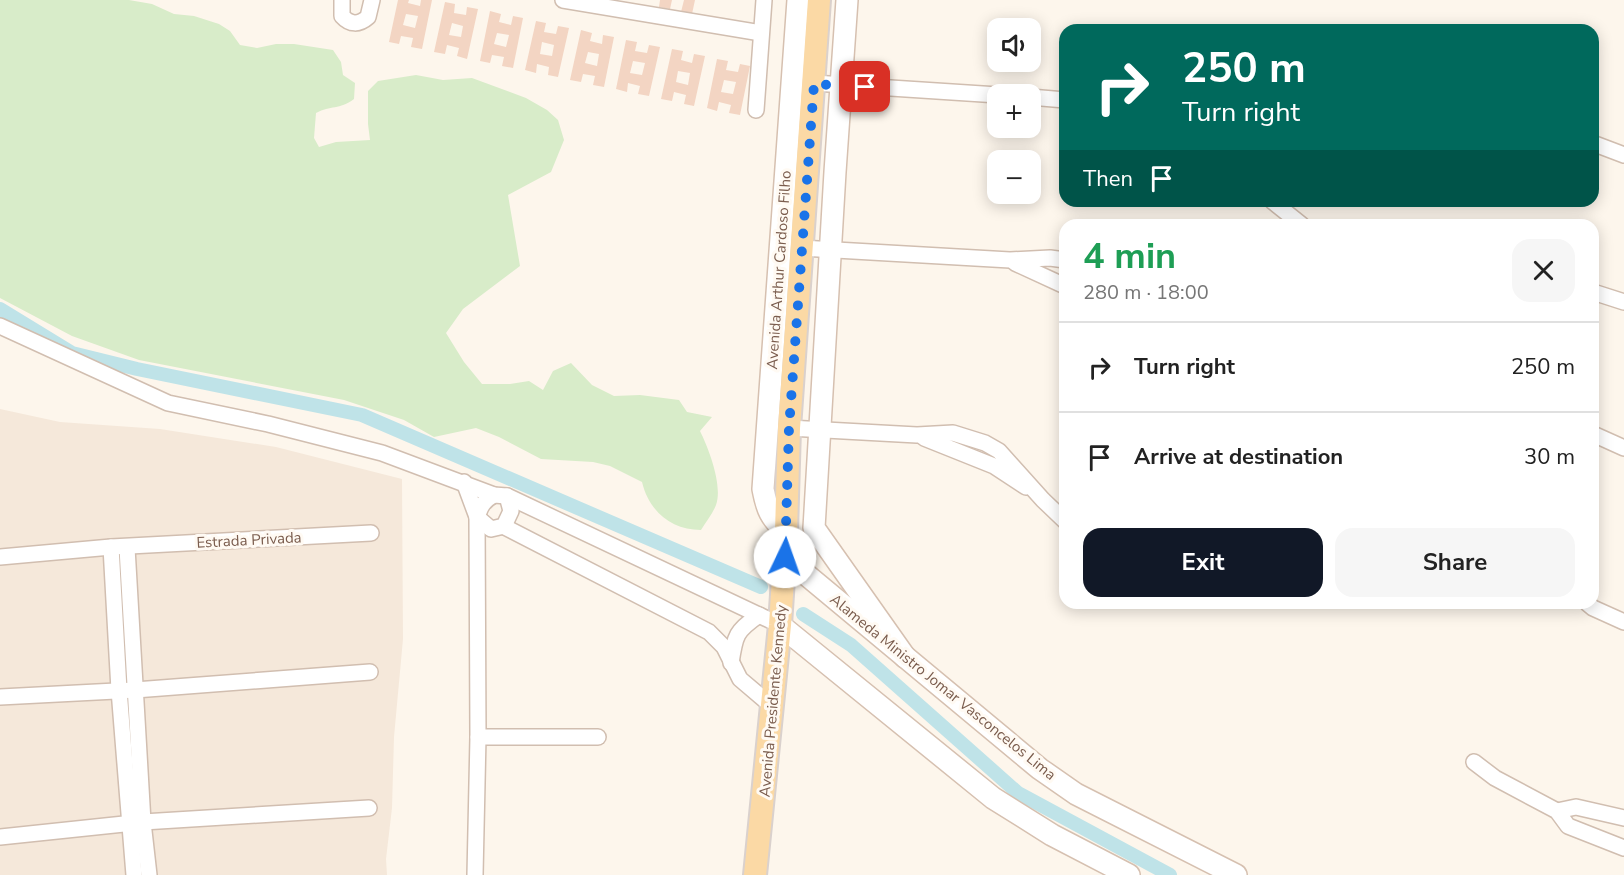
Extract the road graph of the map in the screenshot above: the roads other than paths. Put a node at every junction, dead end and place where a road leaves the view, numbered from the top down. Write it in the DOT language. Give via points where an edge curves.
graph roads {
  1 [pos="342,0"];
  2 [pos="372,0"];
  3 [pos="562,0"];
  4 [pos="764,0"];
  5 [pos="798,0"];
  6 [pos="819,0"];
  7 [pos="847,0"];
  8 [pos="591,3"];
  9 [pos="760,33"];
  10 [pos="814,84"];
  11 [pos="841,85"];
  12 [pos="987,94"];
  13 [pos="1041,98"];
  14 [pos="1059,99"];
  15 [pos="756,110"];
  16 [pos="1599,146"];
  17 [pos="1624,155"];
  18 [pos="1280,207"];
  19 [pos="1294,219"];
  20 [pos="801,248"];
  21 [pos="830,250"];
  22 [pos="1059,259"];
  23 [pos="1010,260"];
  24 [pos="1059,283"];
  25 [pos="1599,294"];
  26 [pos="1624,302"];
  27 [pos="0,326"];
  28 [pos="789,428"];
  29 [pos="820,430"];
  30 [pos="1599,437"];
  31 [pos="1624,448"];
  32 [pos="464,482"];
  33 [pos="503,496"];
  34 [pos="1059,515"];
  35 [pos="477,517"];
  36 [pos="497,527"];
  37 [pos="786,532"];
  38 [pos="371,533"];
  39 [pos="111,547"];
  40 [pos="477,547"];
  41 [pos="127,548"];
  42 [pos="0,556"];
  43 [pos="785,557"];
  44 [pos="1595,609"];
  45 [pos="759,615"];
  46 [pos="1624,622"];
  47 [pos="780,625"];
  48 [pos="905,657"];
  49 [pos="731,663"];
  50 [pos="370,672"];
  51 [pos="119,690"];
  52 [pos="135,690"];
  53 [pos="0,697"];
  54 [pos="772,707"];
  55 [pos="597,736"];
  56 [pos="478,737"];
  57 [pos="1474,762"];
  58 [pos="369,808"];
  59 [pos="1557,811"];
  60 [pos="1624,818"];
  61 [pos="136,824"];
  62 [pos="0,837"];
  63 [pos="1624,848"];
  64 [pos="757,871"];
  65 [pos="134,875"];
  66 [pos="149,875"];
  67 [pos="475,875"];
  68 [pos="1129,875"];
  69 [pos="1236,875"];
  1 -- 2 [label="street" via="342,16 352,23 368,17"];
  3 -- 8 [label="street"];
  4 -- 9 [label="street"];
  5 -- 37 [label="main road, Avenida Arthur Cardoso Filho" via="763,489 767,508"];
  6 -- 10 [label="main road, Avenida Presidente Kennedy"];
  7 -- 11 [label="main road"];
  8 -- 9 [label="street"];
  9 -- 15 [label="street"];
  10 -- 11 [label="street"];
  10 -- 20 [label="main road, Avenida Presidente Kennedy"];
  11 -- 12 [label="street"];
  11 -- 21 [label="main road"];
  13 -- 14 [label="street"];
  16 -- 17 [label="street"];
  18 -- 19 [label="street"];
  20 -- 21 [label="street"];
  20 -- 28 [label="main road, Avenida Presidente Kennedy"];
  21 -- 23 [label="street"];
  21 -- 29 [label="main road"];
  22 -- 23 [label="street"];
  23 -- 24 [label="street"];
  25 -- 26 [label="street"];
  27 -- 32 [label="street" via="168,403 382,453"];
  28 -- 29 [label="street"];
  28 -- 37 [label="main road, Avenida Presidente Kennedy"];
  29 -- 34 [label="street" via="952,433 985,443 999,450"];
  29 -- 48 [label="main road" via="814,528"];
  30 -- 31 [label="street"];
  32 -- 33 [label="street"];
  32 -- 35 [label="street"];
  33 -- 35 [label="street" via="486,499"];
  33 -- 36 [label="street" via="511,511"];
  33 -- 45 [label="street"];
  35 -- 36 [label="street"];
  35 -- 40 [label="street"];
  36 -- 40 [label="street"];
  36 -- 49 [label="street" via="709,632 724,647"];
  37 -- 43 [label="main road, Avenida Presidente Kennedy"];
  38 -- 41 [label="street, Estrada Privada"];
  39 -- 41 [label="street, Estrada Privada"];
  39 -- 42 [label="street, Estrada Privada"];
  39 -- 51 [label="street"];
  40 -- 56 [label="street"];
  41 -- 52 [label="street"];
  43 -- 47 [label="main road, Avenida Presidente Kennedy"];
  43 -- 48 [label="main road, Alameda Ministro Jomar Vasconcelos Lima"];
  44 -- 46 [label="street"];
  45 -- 47 [label="street"];
  45 -- 49 [label="street" via="742,626 734,640"];
  47 -- 54 [label="main road, Avenida Presidente Kennedy"];
  47 -- 68 [label="main road" via="993,798 1052,835"];
  48 -- 69 [label="main road, Alameda Ministro Jomar Vasconcelos Lima" via="1076,794"];
  49 -- 54 [label="street" via="740,679"];
  50 -- 52 [label="street"];
  51 -- 52 [label="street"];
  51 -- 53 [label="street"];
  51 -- 61 [label="street"];
  52 -- 61 [label="street"];
  54 -- 64 [label="main road, Avenida Presidente Kennedy"];
  55 -- 56 [label="street"];
  56 -- 67 [label="street"];
  57 -- 59 [label="street" via="1495,778"];
  58 -- 61 [label="street"];
  59 -- 60 [label="street" via="1576,807"];
  59 -- 63 [label="street" via="1568,826"];
  61 -- 62 [label="street"];
  61 -- 65 [label="street"];
  61 -- 66 [label="street"];
}
